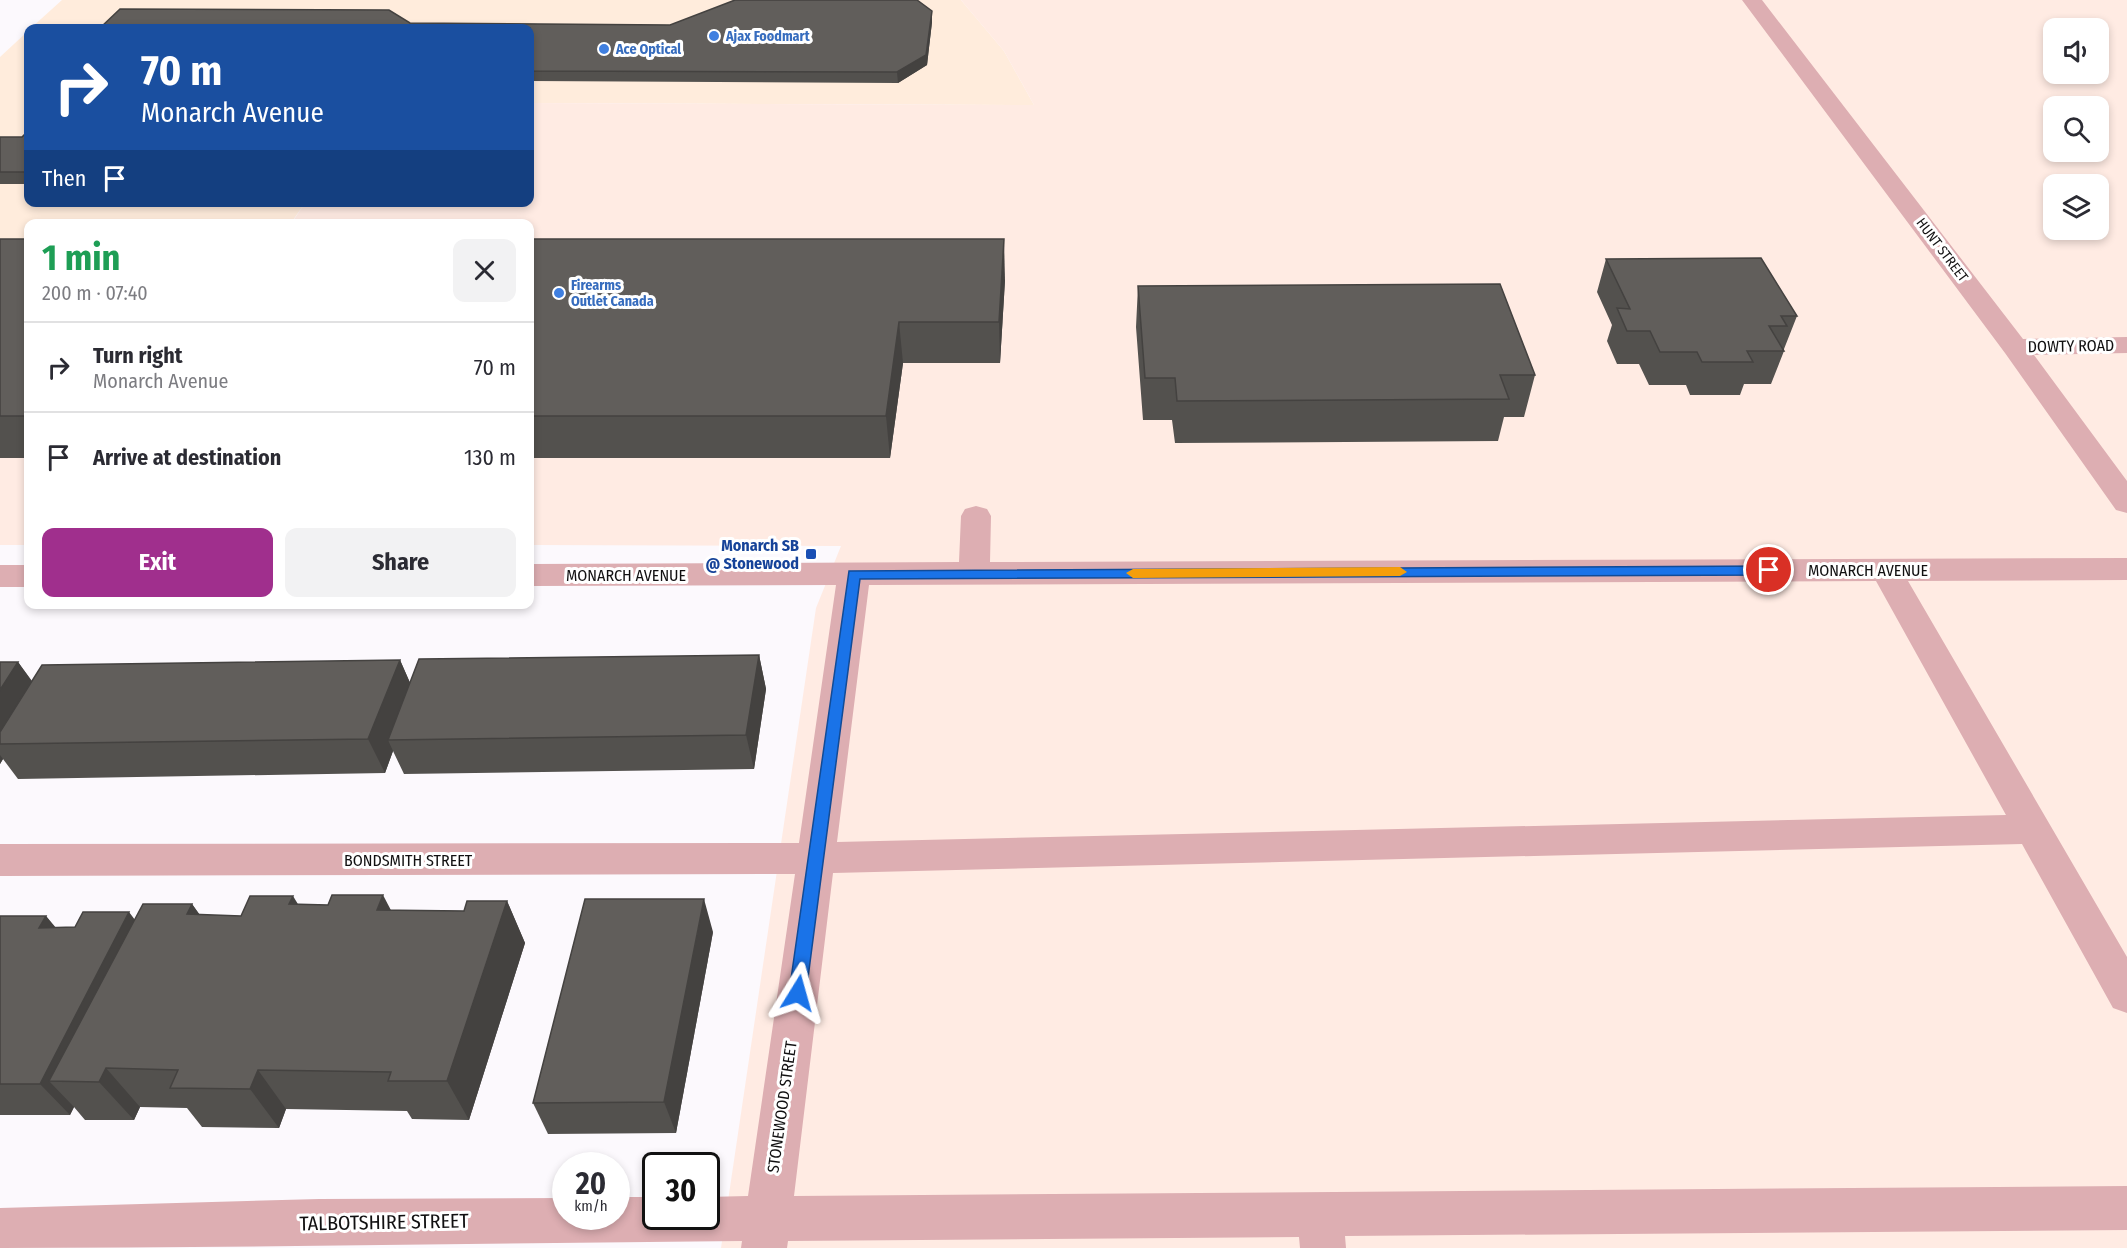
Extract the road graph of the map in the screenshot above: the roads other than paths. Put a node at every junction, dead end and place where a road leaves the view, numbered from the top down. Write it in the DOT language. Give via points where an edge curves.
graph roads {
  1 [pos="1752,0"];
  2 [pos="2127,345"];
  3 [pos="2015,347"];
  4 [pos="2127,503"];
  5 [pos="976,516"];
  6 [pos="2127,568"];
  7 [pos="1886,570"];
  8 [pos="854,574"];
  9 [pos="974,574"];
  10 [pos="534,575"];
  11 [pos="0,576"];
  12 [pos="24,576"];
  13 [pos="2033,830"];
  14 [pos="816,858"];
  15 [pos="0,860"];
  16 [pos="2127,995"];
  17 [pos="2127,1208"];
  18 [pos="0,1231"];
  19 [pos="1321,1231"];
  20 [pos="766,1233"];
  21 [pos="314,1235"];
  1 -- 3 [label="street, HUNT STREET"];
  2 -- 3 [label="street, DOWTY ROAD"];
  3 -- 4 [label="street, HUNT STREET"];
  5 -- 9 [label="street"];
  6 -- 7 [label="street, MONARCH AVENUE"];
  7 -- 9 [label="street, MONARCH AVENUE"];
  7 -- 13 [label="street"];
  8 -- 9 [label="street, MONARCH AVENUE"];
  8 -- 10 [label="street, MONARCH AVENUE"];
  8 -- 14 [label="street, STONEWOOD STREET"];
  11 -- 12 [label="street"];
  13 -- 14 [label="street, BONDSMITH STREET"];
  13 -- 16 [label="street"];
  14 -- 15 [label="street, BONDSMITH STREET"];
  14 -- 20 [label="street, STONEWOOD STREET"];
  17 -- 19 [label="street, TALBOTSHIRE STREET"];
  18 -- 21 [label="street, TALBOTSHIRE STREET"];
  19 -- 20 [label="street, TALBOTSHIRE STREET"];
  20 -- 21 [label="street, TALBOTSHIRE STREET"];
}
